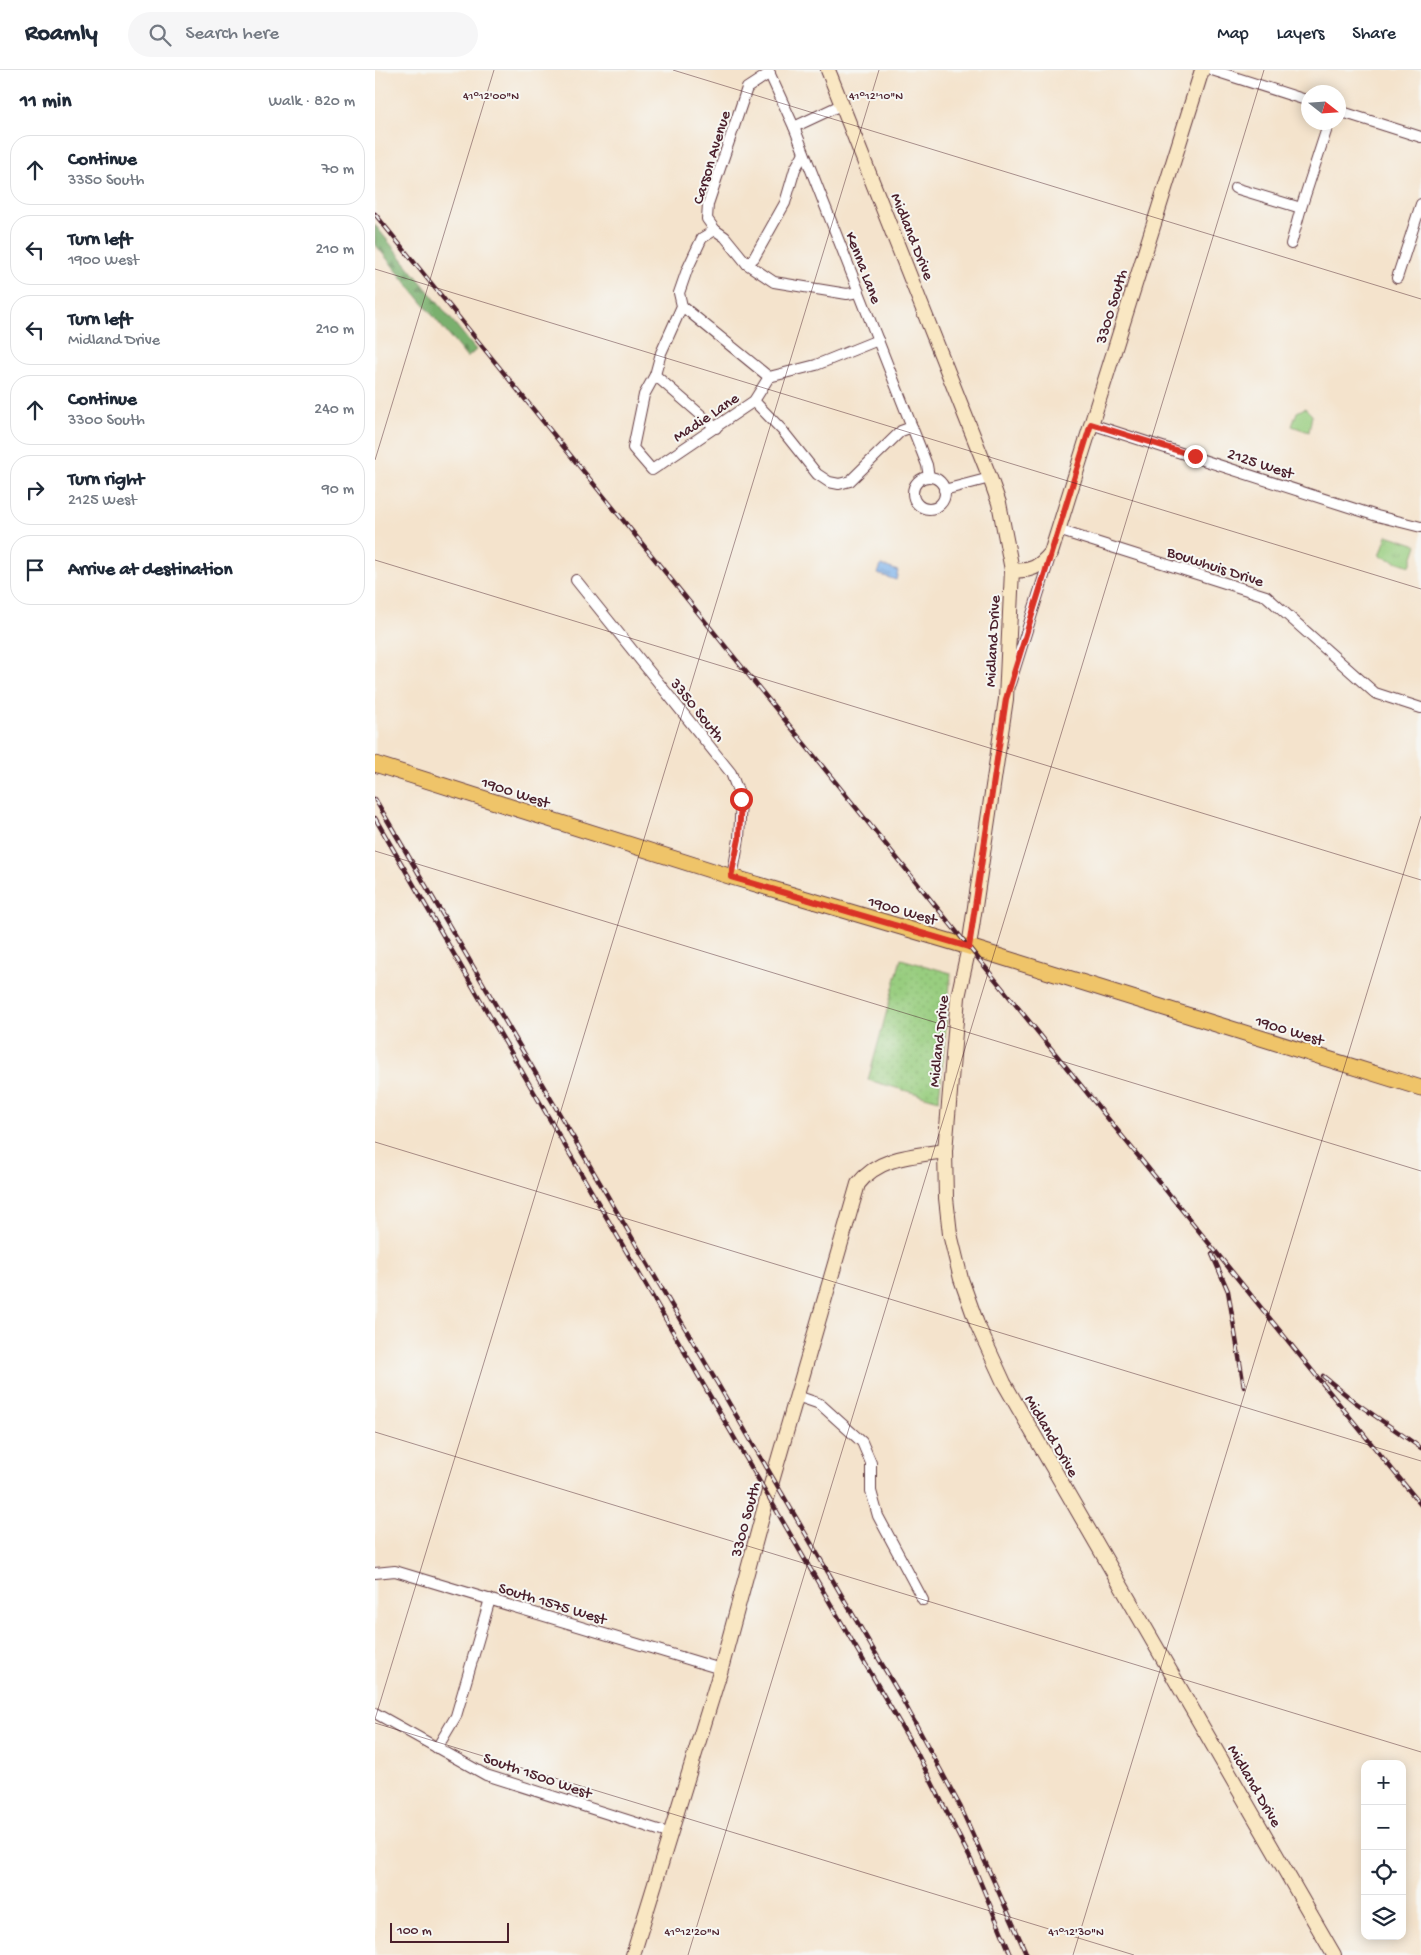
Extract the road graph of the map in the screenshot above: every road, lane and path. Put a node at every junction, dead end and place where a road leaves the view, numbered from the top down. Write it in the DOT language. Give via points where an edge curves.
graph roads {
  1 [pos="828,70"];
  2 [pos="1201,70"];
  3 [pos="1212,70"];
  4 [pos="769,71"];
  5 [pos="1301,98"];
  6 [pos="843,104"];
  7 [pos="1346,113"];
  8 [pos="794,126"];
  9 [pos="1326,130"];
  10 [pos="1421,137"];
  11 [pos="804,153"];
  12 [pos="1235,188"];
  13 [pos="1421,204"];
  14 [pos="1301,208"];
  15 [pos="715,230"];
  16 [pos="1291,244"];
  17 [pos="747,264"];
  18 [pos="1397,278"];
  19 [pos="859,292"];
  20 [pos="682,306"];
  21 [pos="878,340"];
  22 [pos="655,375"];
  23 [pos="769,377"];
  24 [pos="754,401"];
  25 [pos="1091,424"];
  26 [pos="912,427"];
  27 [pos="715,428"];
  28 [pos="929,477"];
  29 [pos="991,478"];
  30 [pos="945,490"];
  31 [pos="1421,527"];
  32 [pos="1058,530"];
  33 [pos="1051,553"];
  34 [pos="1012,570"];
  35 [pos="576,580"];
  36 [pos="1006,699"];
  37 [pos="1421,708"];
  38 [pos="375,764"];
  39 [pos="731,877"];
  40 [pos="969,947"];
  41 [pos="1421,1088"];
  42 [pos="945,1151"];
  43 [pos="797,1396"];
  44 [pos="375,1573"];
  45 [pos="490,1599"];
  46 [pos="923,1600"];
  47 [pos="721,1669"];
  48 [pos="375,1713"];
  49 [pos="437,1748"];
  50 [pos="671,1834"];
  51 [pos="633,1955"];
  52 [pos="1334,1955"];
  1 -- 6 [label="street, Midland Drive"];
  2 -- 25 [label="street, 3300 South"];
  3 -- 5 [label="street"];
  4 -- 8 [label="street, Kenna Lane"];
  4 -- 15 [label="street, Carson Avenue" via="747,88 708,204 707,219"];
  6 -- 8 [label="street"];
  6 -- 29 [label="street, Midland Drive"];
  7 -- 10 [label="street"];
  8 -- 11 [label="street, Kenna Lane"];
  9 -- 14 [label="street"];
  11 -- 17 [label="street" via="795,169 785,203 754,258"];
  11 -- 19 [label="street, Kenna Lane"];
  12 -- 14 [label="street"];
  13 -- 18 [label="street"];
  14 -- 16 [label="street"];
  15 -- 17 [label="street"];
  15 -- 20 [label="street" via="702,238 687,270 679,293"];
  17 -- 19 [label="street" via="774,282 847,294"];
  19 -- 21 [label="street, Kenna Lane"];
  20 -- 22 [label="street"];
  20 -- 23 [label="street"];
  21 -- 23 [label="street" via="816,365"];
  21 -- 26 [label="street, Kenna Lane"];
  22 -- 27 [label="street"];
  22 -- 27 [label="street, Madie Lane" via="644,395 633,448 652,470"];
  23 -- 24 [label="street, Madie Lane"];
  24 -- 26 [label="street" via="817,474 839,484 850,481 901,431"];
  24 -- 27 [label="street, Madie Lane"];
  25 -- 31 [label="street, 2125 West" via="1377,516"];
  25 -- 32 [label="street, 3300 South"];
  26 -- 28 [label="street, Kenna Lane"];
  28 -- 30 [label="street" via="938,480"];
  28 -- 30 [label="street" via="914,486 913,497 919,506 929,510 935,508 943,500"];
  29 -- 30 [label="street"];
  29 -- 34 [label="street, Midland Drive"];
  32 -- 33 [label="street, 3300 South"];
  32 -- 37 [label="street, Bouwhuis Drive" via="1266,596 1375,694"];
  33 -- 34 [label="street" via="1038,567"];
  33 -- 36 [label="street, 3300 South"];
  34 -- 36 [label="street, Midland Drive"];
  35 -- 39 [label="street, 3350 South" via="731,773 741,799 739,839"];
  36 -- 40 [label="street, Midland Drive"];
  38 -- 39 [label="main road, 1900 West"];
  39 -- 40 [label="main road, 1900 West"];
  40 -- 41 [label="main road, 1900 West"];
  40 -- 42 [label="street, Midland Drive" via="958,997"];
  42 -- 43 [label="street, 3300 South" via="882,1164 867,1172 858,1184"];
  42 -- 52 [label="street, Midland Drive" via="950,1234 964,1289 1004,1384"];
  43 -- 46 [label="street" via="820,1404 862,1442 871,1463 871,1491 878,1516"];
  43 -- 47 [label="street, 3300 South"];
  44 -- 45 [label="street, South 1575 West" via="395,1571"];
  45 -- 47 [label="street, South 1575 West"];
  45 -- 49 [label="street" via="456,1716"];
  47 -- 50 [label="street, 3300 South"];
  48 -- 49 [label="street, South 1500 West"];
  49 -- 50 [label="street, South 1500 West" via="486,1775"];
  50 -- 51 [label="street, 3300 South"];
}
